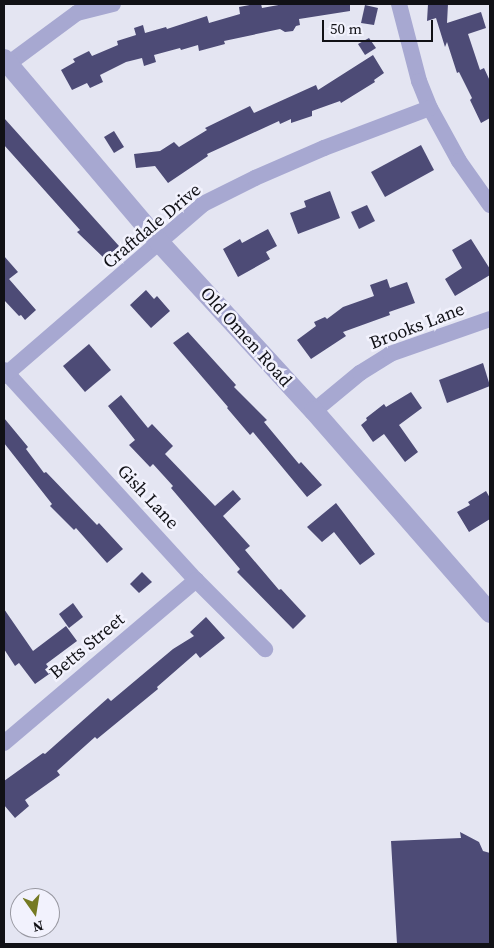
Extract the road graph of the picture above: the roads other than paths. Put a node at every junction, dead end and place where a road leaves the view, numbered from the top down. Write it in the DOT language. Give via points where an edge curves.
graph roads {
  1 [pos="113,4"];
  2 [pos="399,4"];
  3 [pos="6,62"];
  4 [pos="430,108"];
  5 [pos="490,205"];
  6 [pos="159,242"];
  7 [pos="490,320"];
  8 [pos="5,373"];
  9 [pos="314,412"];
  10 [pos="196,580"];
  11 [pos="486,601"];
  12 [pos="265,649"];
  13 [pos="4,743"];
  1 -- 3 [label="street" via="78,13"];
  2 -- 4 [label="street" via="419,80"];
  3 -- 6 [label="street, Old Omen Road"];
  4 -- 5 [label="street"];
  4 -- 6 [label="street, Craftdale Drive" via="255,178 203,204"];
  6 -- 8 [label="street, Craftdale Drive"];
  6 -- 9 [label="street, Old Omen Road"];
  7 -- 9 [label="street, Brooks Lane" via="390,354 360,373"];
  8 -- 10 [label="street, Gish Lane"];
  9 -- 11 [label="street, Old Omen Road"];
  10 -- 12 [label="street, Gish Lane"];
  10 -- 13 [label="street, Betts Street"];
}
